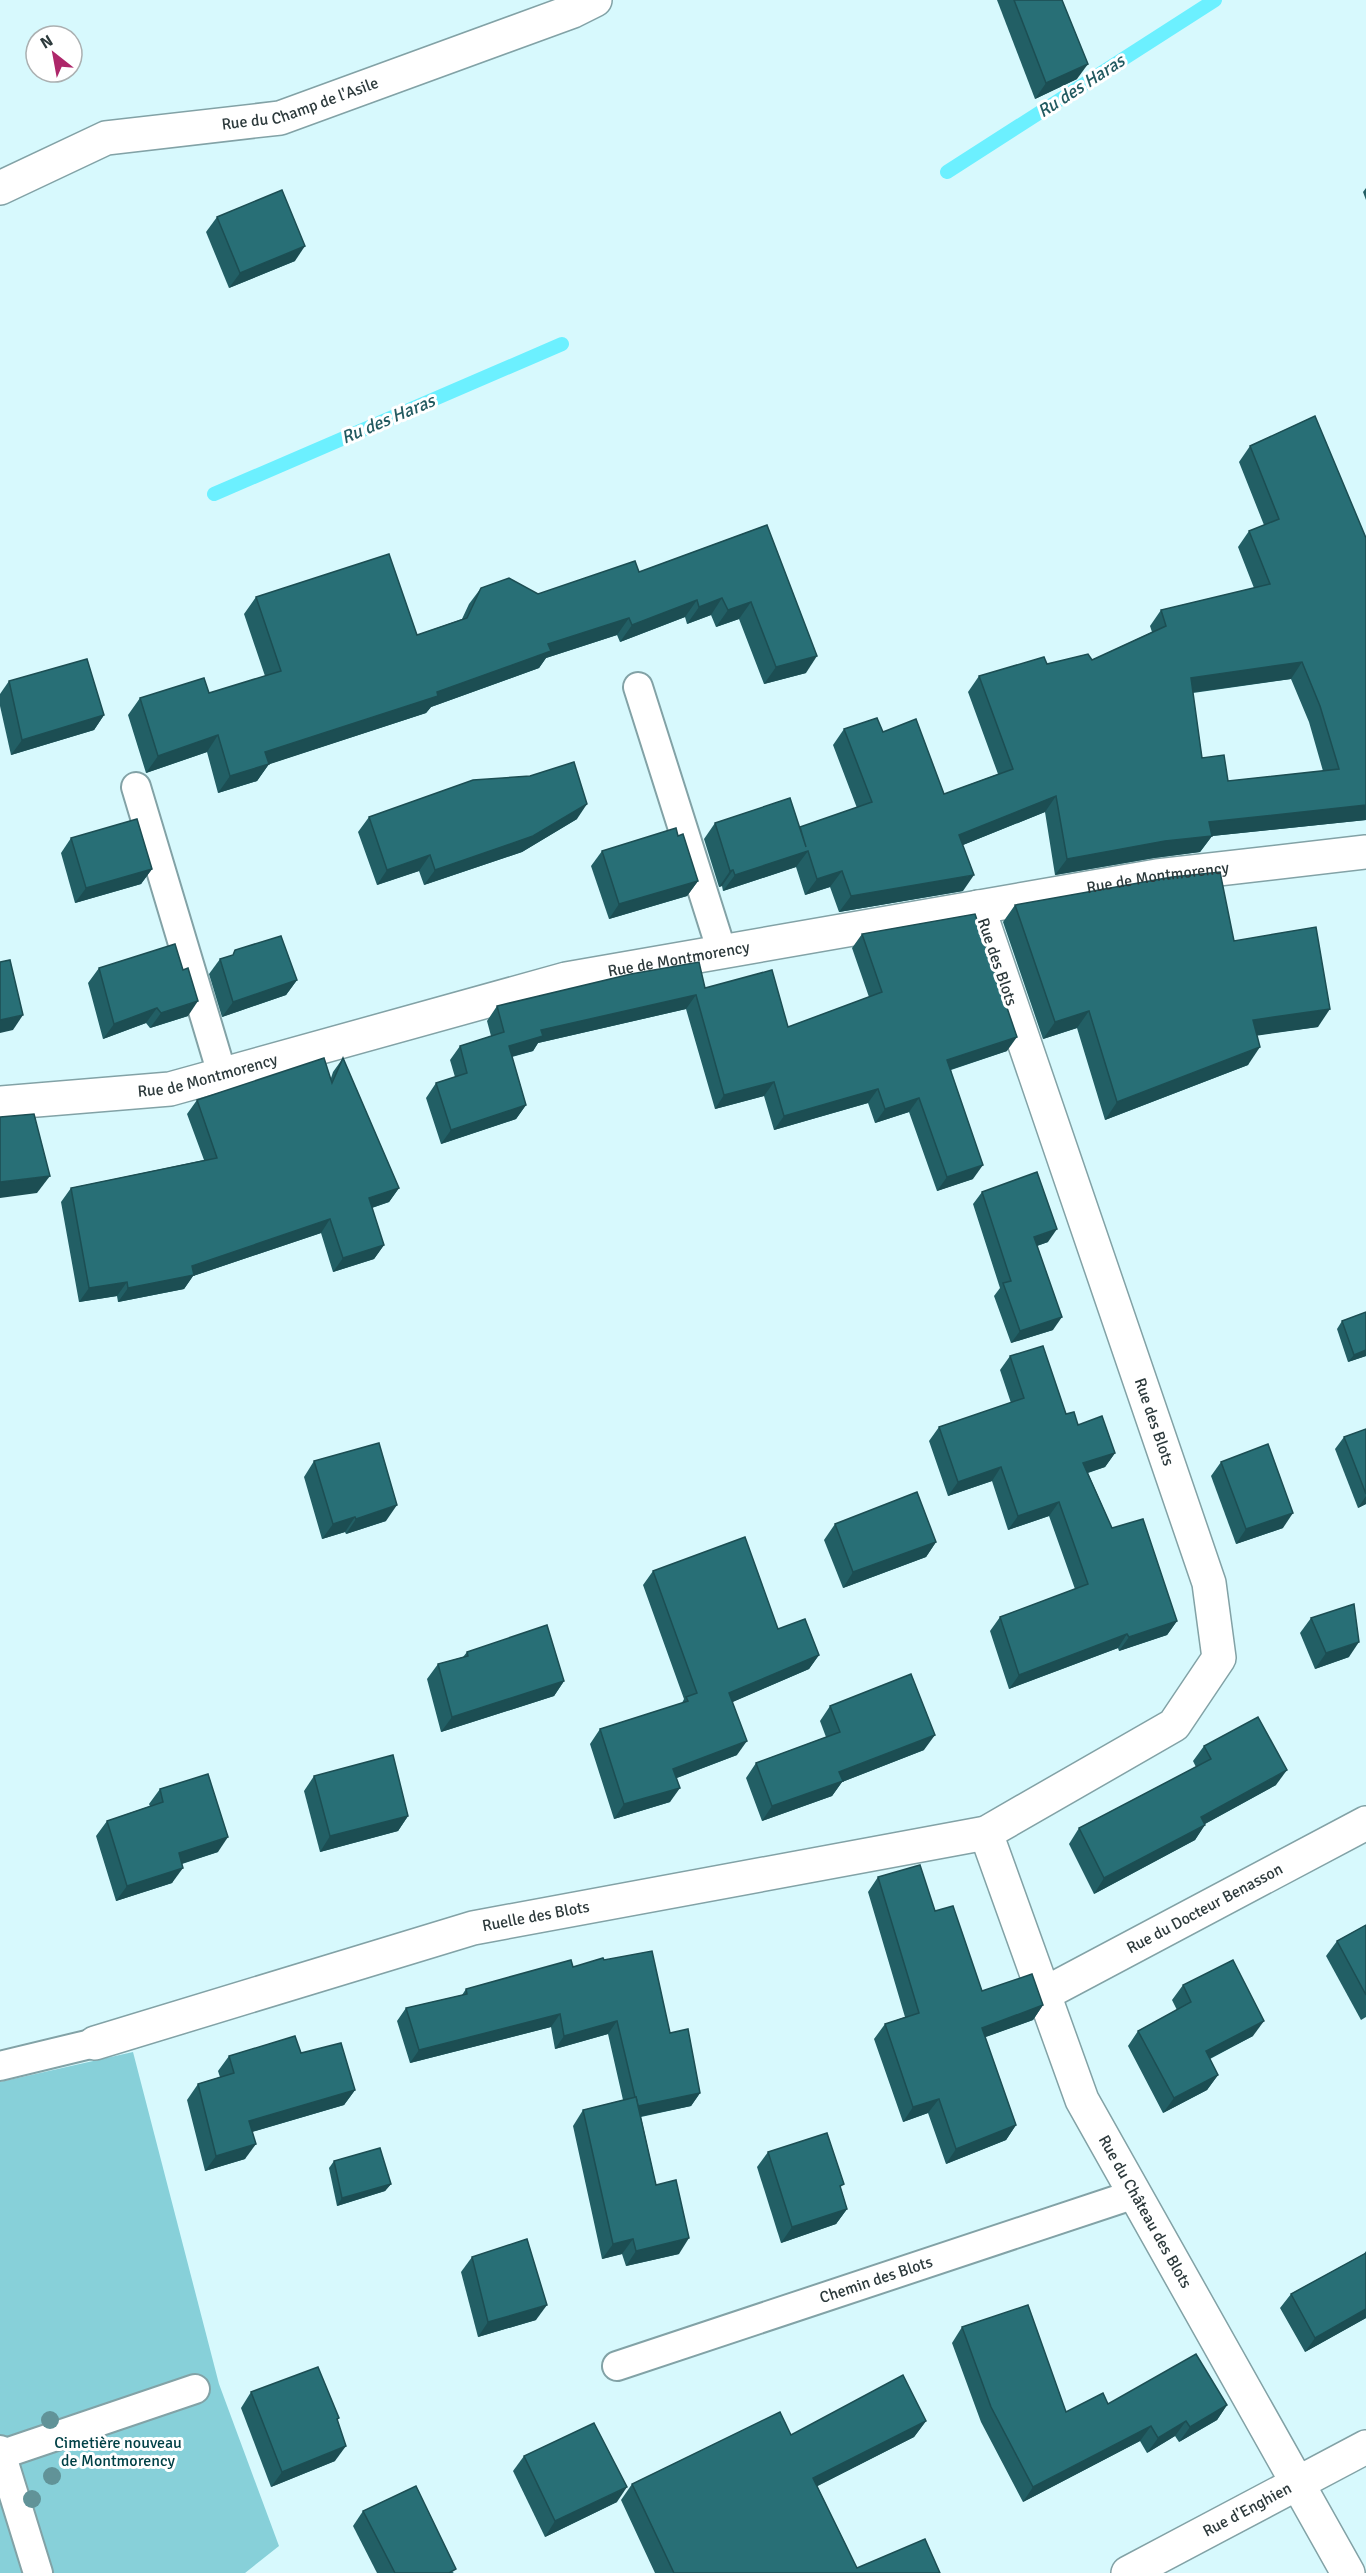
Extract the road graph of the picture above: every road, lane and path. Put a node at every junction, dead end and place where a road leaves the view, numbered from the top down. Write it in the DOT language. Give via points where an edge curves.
graph roads {
  1 [pos="595,0"];
  2 [pos="0,188"];
  3 [pos="638,687"];
  4 [pos="136,787"];
  5 [pos="1366,852"];
  6 [pos="978,907"];
  7 [pos="722,952"];
  8 [pos="222,1074"];
  9 [pos="0,1103"];
  10 [pos="1366,1823"];
  11 [pos="986,1833"];
  12 [pos="1044,1994"];
  13 [pos="95,2043"];
  14 [pos="0,2066"];
  15 [pos="1135,2194"];
  16 [pos="617,2366"];
  17 [pos="195,2390"];
  18 [pos="1366,2447"];
  19 [pos="0,2453"];
  20 [pos="1298,2483"];
  21 [pos="38,2573"];
  22 [pos="1128,2573"];
  23 [pos="1348,2573"];
  1 -- 2 [label="street, Rue du Champ de l'Asile" via="279,118 106,138"];
  3 -- 7 [label="lane"];
  4 -- 8 [label="lane"];
  5 -- 6 [label="street, Rue de Montmorency" via="1157,876"];
  6 -- 7 [label="street, Rue de Montmorency"];
  6 -- 11 [label="street, Rue des Blots" via="1209,1583 1219,1658 1174,1725"];
  7 -- 8 [label="street, Rue de Montmorency" via="566,979"];
  8 -- 9 [label="street, Rue de Montmorency" via="170,1089"];
  10 -- 12 [label="street, Rue du Docteur Benasson"];
  11 -- 12 [label="street, Rue du Château des Blots"];
  11 -- 13 [label="street, Ruelle des Blots" via="473,1928"];
  12 -- 15 [label="street, Rue du Château des Blots" via="1082,2100"];
  13 -- 14 [label="lane"];
  15 -- 16 [label="lane, Chemin des Blots"];
  15 -- 20 [label="street, Rue du Château des Blots"];
  17 -- 19 [label="lane"];
  18 -- 20 [label="street, Rue d'Enghien"];
  19 -- 21 [label="lane"];
  20 -- 22 [label="street, Rue d'Enghien"];
  20 -- 23 [label="street, Rue du Château des Blots"];
}
